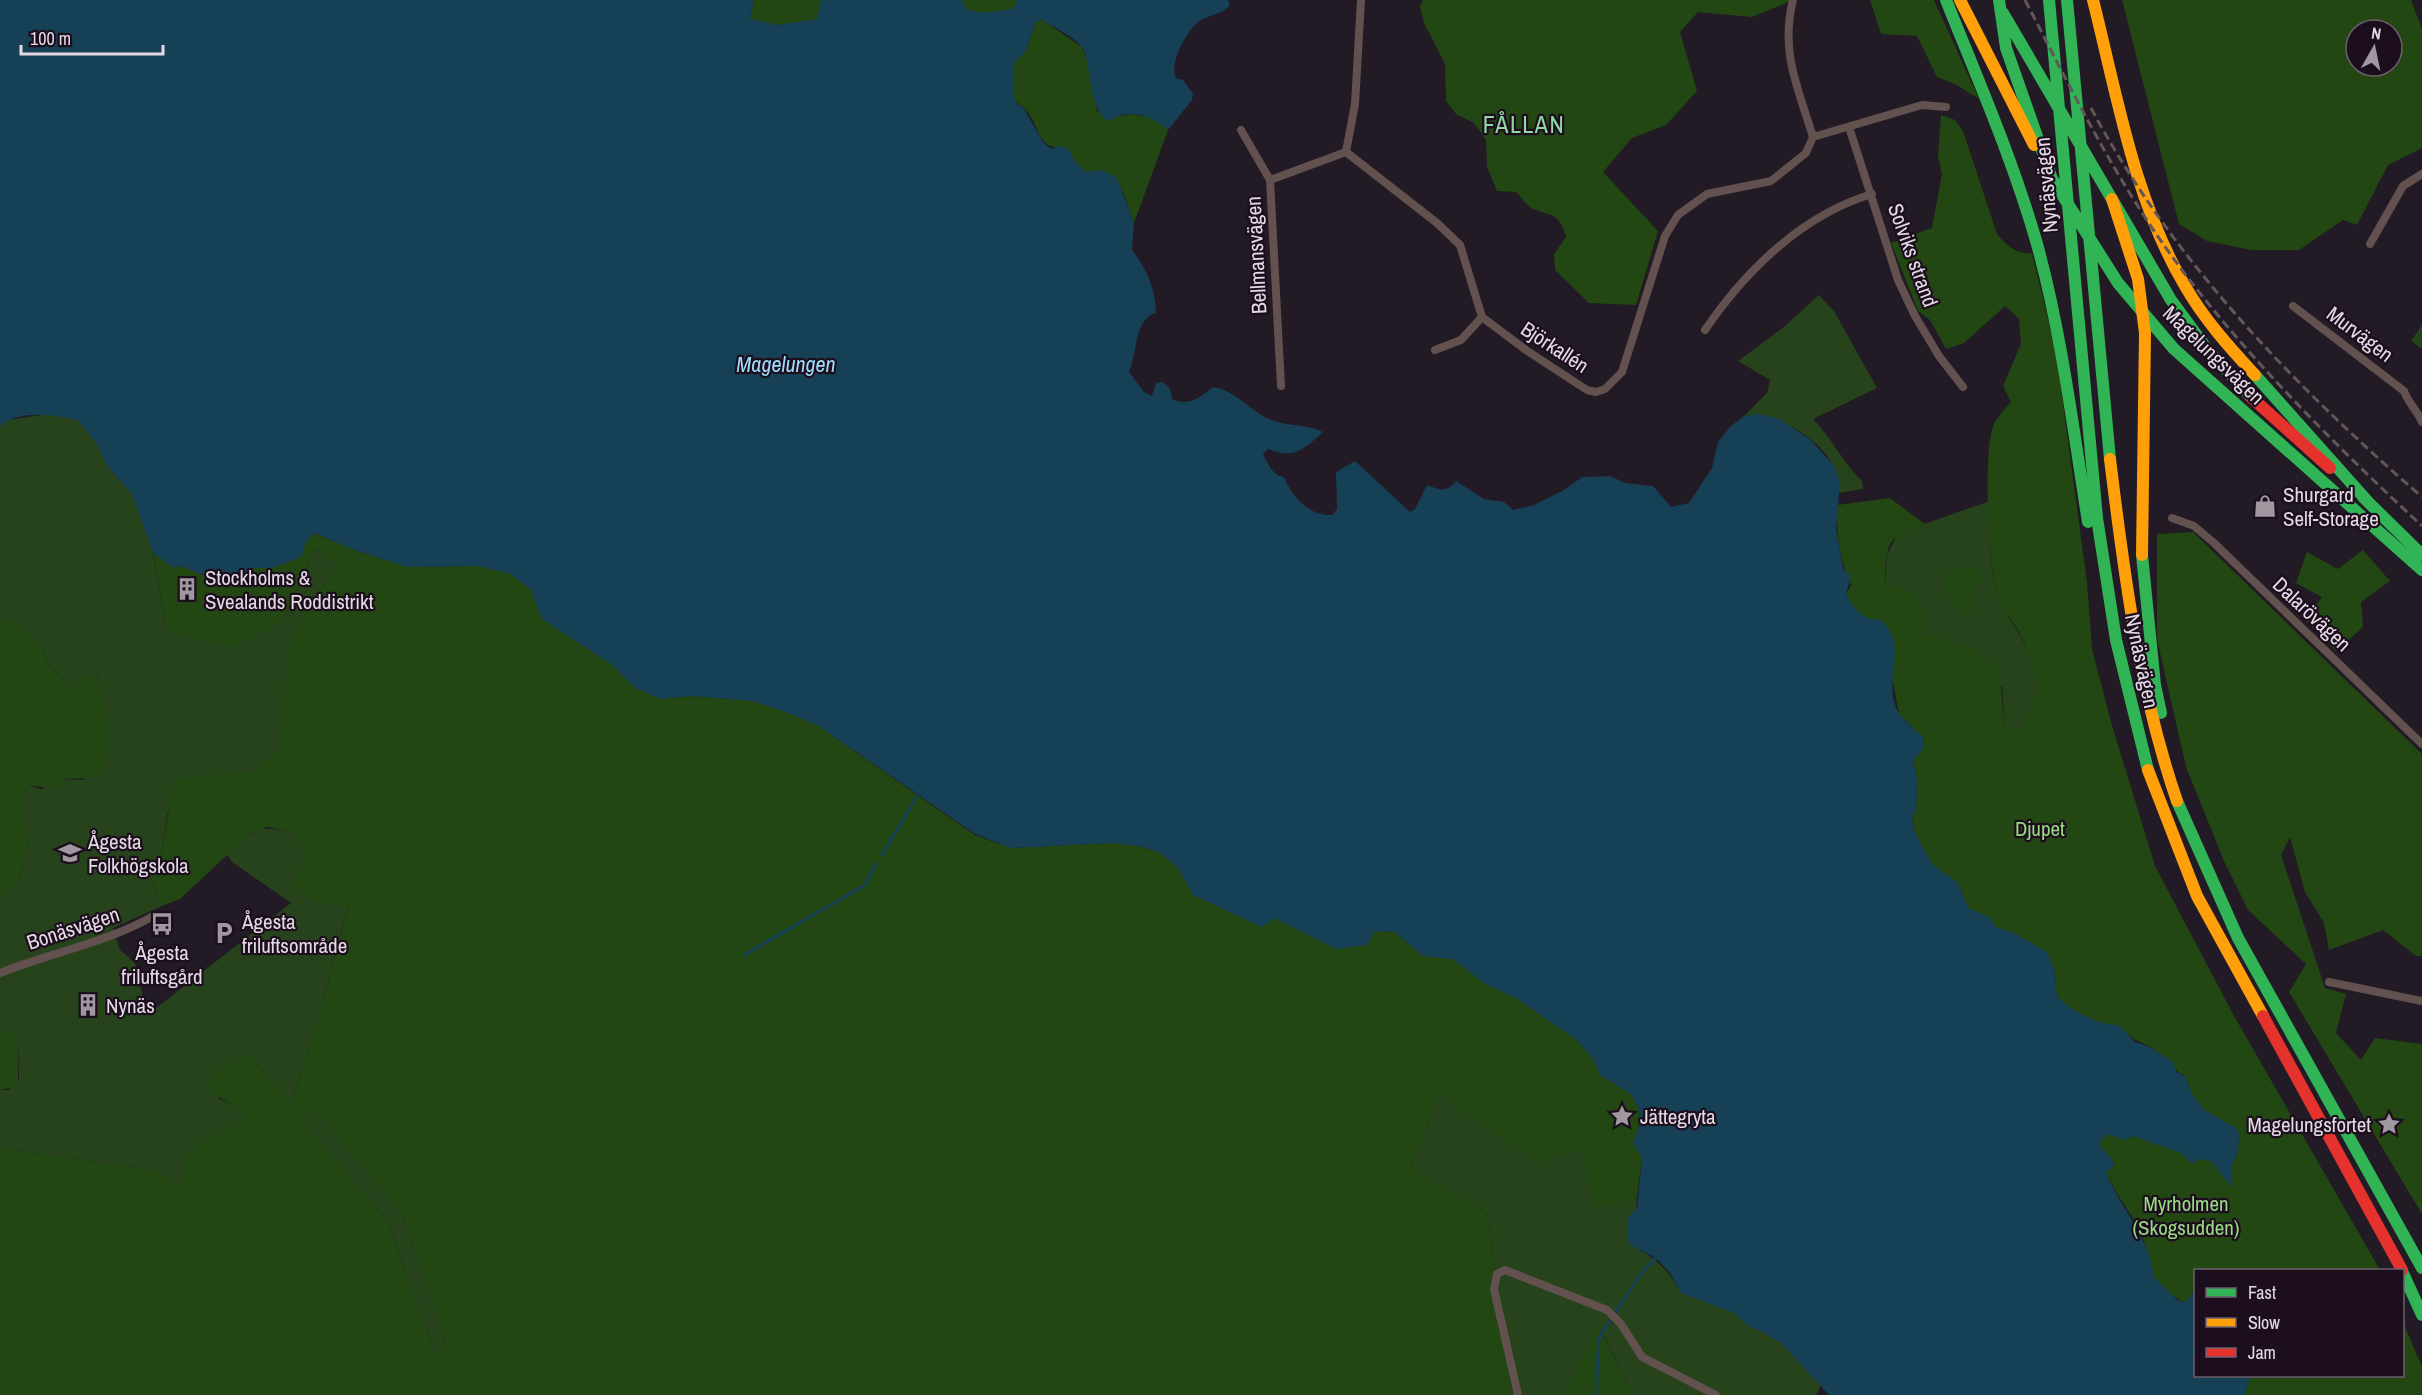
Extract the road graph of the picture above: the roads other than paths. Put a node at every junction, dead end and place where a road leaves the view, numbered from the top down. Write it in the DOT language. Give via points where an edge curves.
graph roads {
  1 [pos="1361,0"];
  2 [pos="1792,0"];
  3 [pos="1946,0"];
  4 [pos="1960,0"];
  5 [pos="1998,0"];
  6 [pos="2049,0"];
  7 [pos="2067,0"];
  8 [pos="2093,0"];
  9 [pos="1946,107"];
  10 [pos="1849,127"];
  11 [pos="1241,130"];
  12 [pos="1813,137"];
  13 [pos="1346,152"];
  14 [pos="2422,174"];
  15 [pos="1269,180"];
  16 [pos="2054,182"];
  17 [pos="1872,194"];
  18 [pos="2112,199"];
  19 [pos="2370,244"];
  20 [pos="2293,306"];
  21 [pos="1482,317"];
  22 [pos="1705,330"];
  23 [pos="1435,350"];
  24 [pos="1281,386"];
  25 [pos="1963,387"];
  26 [pos="2422,422"];
  27 [pos="2369,503"];
  28 [pos="2172,518"];
  29 [pos="2422,555"];
  30 [pos="2422,570"];
  31 [pos="2116,640"];
  32 [pos="2422,744"];
  33 [pos="2183,819"];
  34 [pos="156,915"];
  35 [pos="0,973"];
  36 [pos="2329,982"];
  37 [pos="2422,1001"];
  38 [pos="2422,1268"];
  39 [pos="2401,1269"];
  40 [pos="2404,1275"];
  41 [pos="2422,1315"];
  42 [pos="1518,1395"];
  43 [pos="1716,1395"];
  1 -- 13 [label="street" via="1355,104"];
  2 -- 12 [label="street" via="1787,49"];
  3 -- 31 [label="main road" via="2001,137 2046,279 2094,556"];
  4 -- 16 [label="main road, Magelungsvägen"];
  5 -- 16 [label="main road" via="2017,87"];
  5 -- 18 [label="main road, Magelungsvägen"];
  6 -- 31 [label="main road, Nynäsvägen" via="2097,518"];
  7 -- 33 [label="main road, Nynäsvägen" via="2102,389 2134,636 2165,767"];
  8 -- 27 [label="main road" via="2140,179 2184,285 2213,329"];
  9 -- 10 [label="street" via="1922,105"];
  10 -- 12 [label="street"];
  10 -- 17 [label="street, Solviks strand"];
  11 -- 15 [label="street, Bellmansvägen"];
  12 -- 21 [label="street, Björkallén" via="1806,153 1771,181 1707,194 1678,215 1665,236 1622,372 1605,389 1596,392 1577,385"];
  13 -- 15 [label="street"];
  13 -- 21 [label="street" via="1460,245"];
  14 -- 19 [label="street" via="2403,186"];
  15 -- 24 [label="street, Bellmansvägen"];
  16 -- 30 [label="main road, Magelungsvägen" via="2118,283 2174,349"];
  17 -- 22 [label="street, Solviks strand" via="1818,218 1776,248 1723,304"];
  17 -- 25 [label="street, Solviks strand" via="1899,280 1915,316"];
  18 -- 27 [label="main road, Magelungsvägen" via="2171,300 2207,349 2253,399"];
  18 -- 33 [label="main road" via="2138,279 2145,333 2142,558 2155,685"];
  20 -- 26 [label="street, Murvägen" via="2404,391"];
  21 -- 23 [label="street" via="1461,340"];
  27 -- 29 [label="main road, Magelungsvägen"];
  28 -- 32 [label="street, Dalarövägen" via="2194,526 2214,543"];
  31 -- 39 [label="main road, Nynäsvägen" via="2148,771 2197,896"];
  33 -- 38 [label="main road, Nynäsvägen" via="2253,967"];
  34 -- 35 [label="street, Bonäsvägen" via="123,933 54,952"];
  36 -- 37 [label="street"];
  40 -- 41 [label="main road, Nynäsvägen"];
  42 -- 43 [label="street" via="1494,1289 1497,1274 1505,1270 1607,1310 1642,1357"];
}
